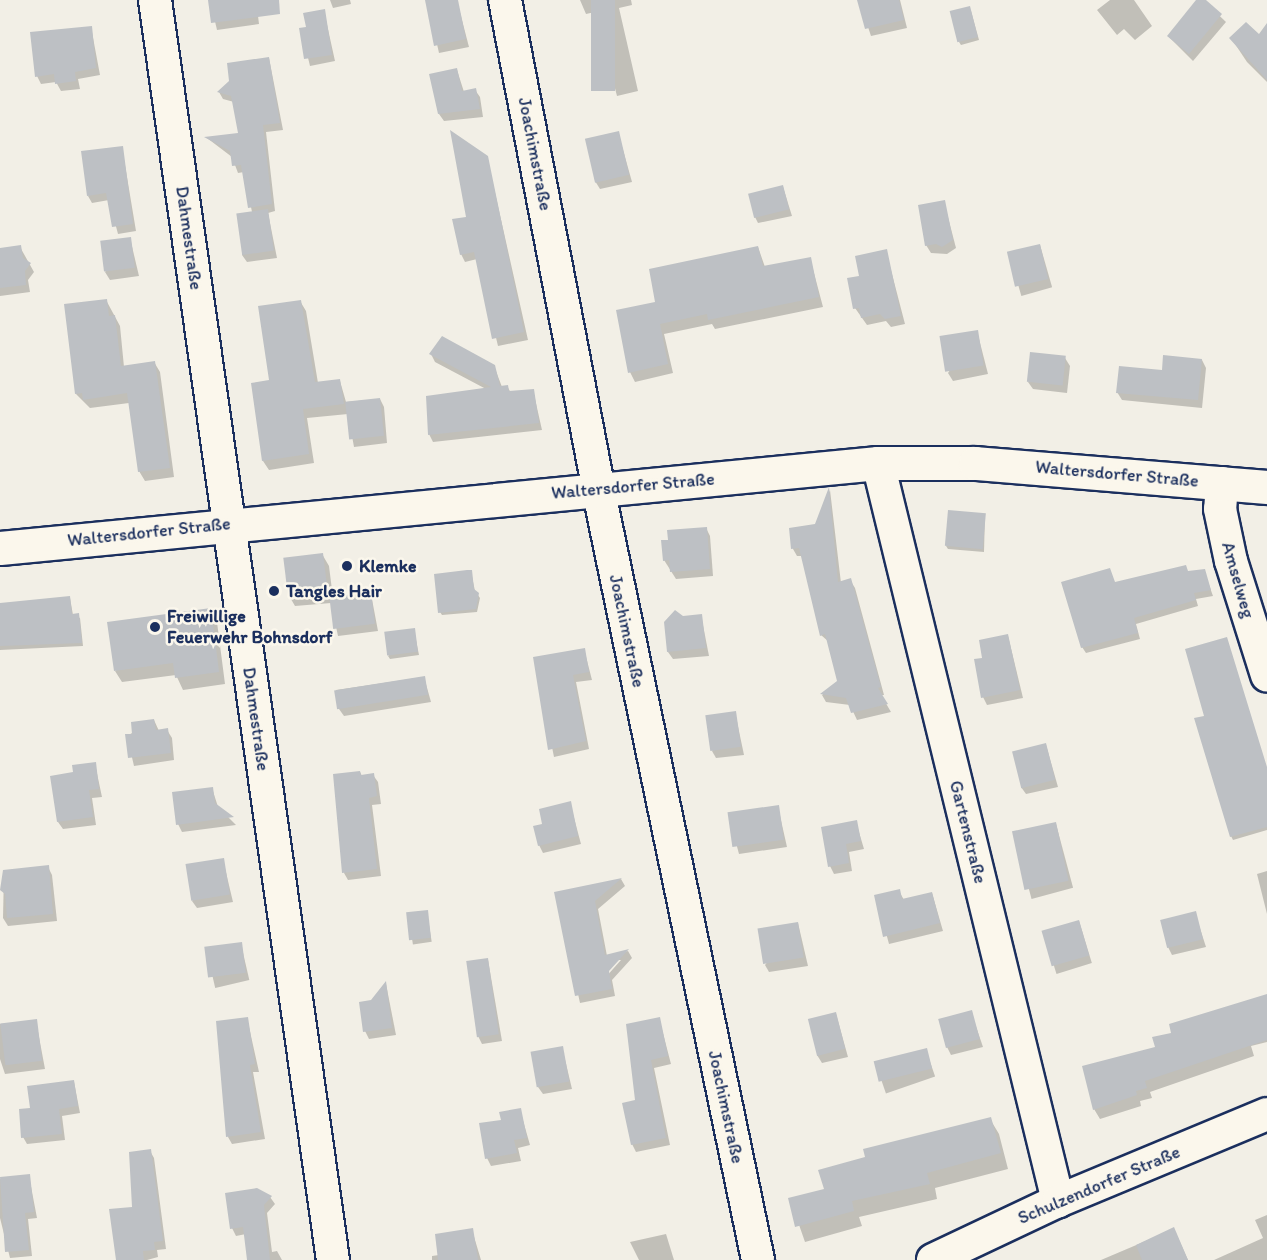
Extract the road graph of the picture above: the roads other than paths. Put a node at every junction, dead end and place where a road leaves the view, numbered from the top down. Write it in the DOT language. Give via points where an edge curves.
graph roads {
  1 [pos="156,0"];
  2 [pos="505,0"];
  3 [pos="878,463"];
  4 [pos="1222,483"];
  5 [pos="1267,487"];
  6 [pos="600,490"];
  7 [pos="228,524"];
  8 [pos="0,548"];
  9 [pos="1267,675"];
  10 [pos="1267,1114"];
  11 [pos="1058,1201"];
  12 [pos="333,1260"];
  13 [pos="758,1260"];
  14 [pos="933,1260"];
  1 -- 7 [label="street, Dahmestraße"];
  2 -- 6 [label="street, Joachimstraße"];
  3 -- 4 [label="street, Waltersdorfer Straße" via="975,463"];
  3 -- 6 [label="street, Waltersdorfer Straße"];
  3 -- 11 [label="street, Gartenstraße"];
  4 -- 5 [label="street, Waltersdorfer Straße"];
  4 -- 9 [label="street, Amselweg" via="1220,509 1231,561"];
  6 -- 7 [label="street, Waltersdorfer Straße"];
  6 -- 13 [label="street, Joachimstraße"];
  7 -- 8 [label="street, Waltersdorfer Straße"];
  7 -- 12 [label="street, Dahmestraße"];
  10 -- 11 [label="street, Schulzendorfer Straße"];
  11 -- 14 [label="street, Schulzendorfer Straße"];
}
